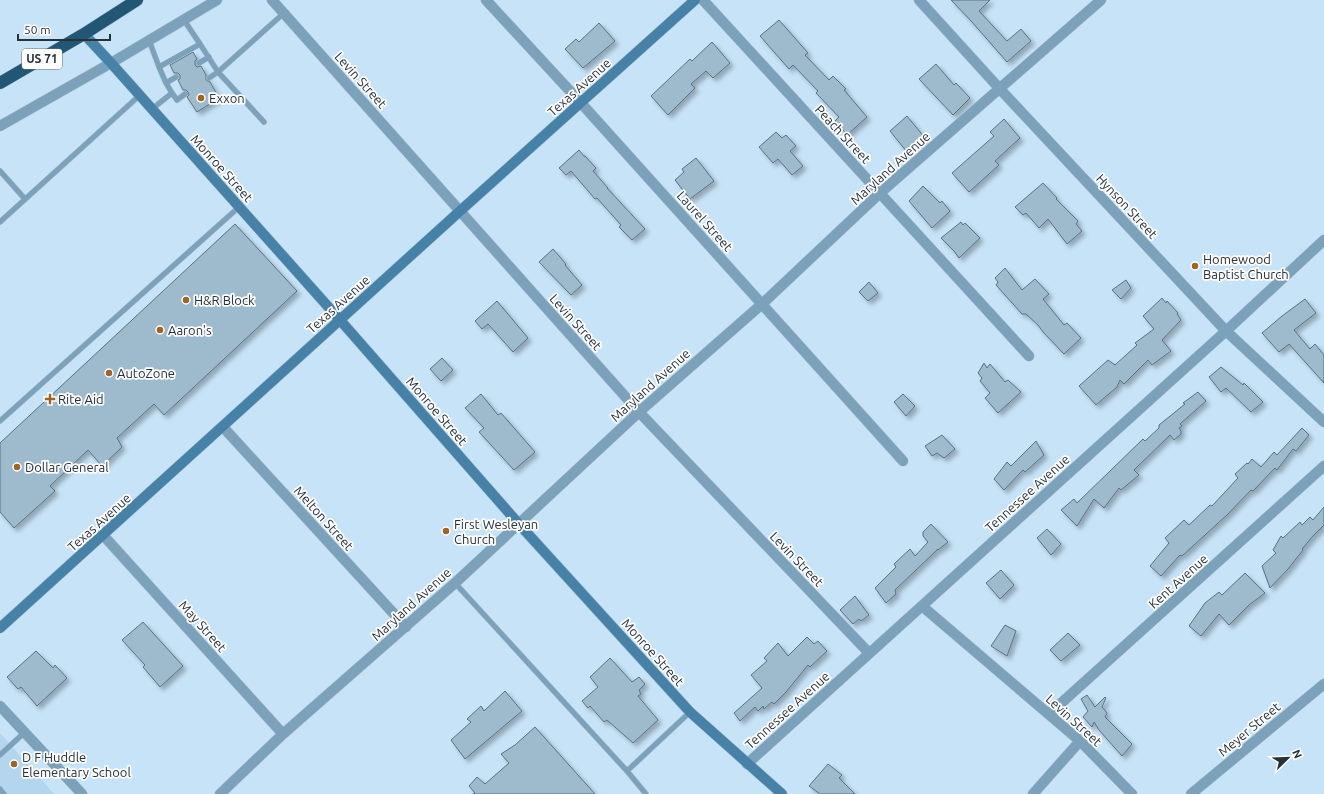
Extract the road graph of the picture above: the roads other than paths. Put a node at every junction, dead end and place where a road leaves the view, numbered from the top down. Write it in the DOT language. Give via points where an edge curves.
graph roads {
  1 [pos="137,0"];
  2 [pos="217,0"];
  3 [pos="272,0"];
  4 [pos="486,0"];
  5 [pos="695,0"];
  6 [pos="703,0"];
  7 [pos="919,0"];
  8 [pos="1101,0"];
  9 [pos="284,13"];
  10 [pos="184,20"];
  11 [pos="84,34"];
  12 [pos="150,40"];
  13 [pos="200,44"];
  14 [pos="209,57"];
  15 [pos="111,63"];
  16 [pos="199,63"];
  17 [pos="159,67"];
  18 [pos="218,72"];
  19 [pos="176,77"];
  20 [pos="208,78"];
  21 [pos="0,83"];
  22 [pos="166,83"];
  23 [pos="999,88"];
  24 [pos="172,94"];
  25 [pos="185,94"];
  26 [pos="140,95"];
  27 [pos="581,103"];
  28 [pos="152,109"];
  29 [pos="264,122"];
  30 [pos="0,126"];
  31 [pos="0,171"];
  32 [pos="880,193"];
  33 [pos="25,199"];
  34 [pos="239,207"];
  35 [pos="460,211"];
  36 [pos="0,222"];
  37 [pos="1324,240"];
  38 [pos="762,304"];
  39 [pos="340,320"];
  40 [pos="1226,331"];
  41 [pos="1029,356"];
  42 [pos="639,412"];
  43 [pos="0,421"];
  44 [pos="1324,422"];
  45 [pos="224,427"];
  46 [pos="903,461"];
  47 [pos="1324,466"];
  48 [pos="518,523"];
  49 [pos="103,535"];
  50 [pos="455,583"];
  51 [pos="922,606"];
  52 [pos="406,627"];
  53 [pos="0,628"];
  54 [pos="869,654"];
  55 [pos="1323,687"];
  56 [pos="0,706"];
  57 [pos="690,712"];
  58 [pos="1049,714"];
  59 [pos="25,732"];
  60 [pos="283,734"];
  61 [pos="1080,741"];
  62 [pos="0,755"];
  63 [pos="747,764"];
  64 [pos="627,771"];
  65 [pos="0,790"];
  66 [pos="4,794"];
  67 [pos="82,794"];
  68 [pos="220,794"];
  69 [pos="646,794"];
  70 [pos="782,794"];
  71 [pos="1033,794"];
  72 [pos="1132,794"];
  73 [pos="1191,794"];
  1 -- 11 [label="highway, US 71"];
  2 -- 10 [label="street"];
  3 -- 9 [label="street, Levin Street"];
  4 -- 27 [label="street, Laurel Street"];
  5 -- 27 [label="main road, Texas Avenue"];
  6 -- 32 [label="street, Peach Street"];
  7 -- 23 [label="street, Hynson Street"];
  8 -- 23 [label="street, Maryland Avenue"];
  9 -- 18 [label="lane"];
  9 -- 35 [label="street, Levin Street"];
  10 -- 12 [label="street"];
  10 -- 13 [label="lane"];
  11 -- 15 [label="main road, Monroe Street"];
  11 -- 21 [label="highway, US 71"];
  12 -- 15 [label="street"];
  12 -- 17 [label="lane"];
  13 -- 14 [label="lane"];
  13 -- 17 [label="lane"];
  14 -- 16 [label="lane"];
  14 -- 18 [label="lane"];
  15 -- 26 [label="main road, Monroe Street"];
  15 -- 30 [label="street"];
  17 -- 22 [label="lane"];
  18 -- 20 [label="lane"];
  18 -- 29 [label="lane"];
  19 -- 22 [label="lane"];
  22 -- 24 [label="lane"];
  23 -- 32 [label="street, Maryland Avenue"];
  23 -- 40 [label="street, Hynson Street"];
  24 -- 25 [label="lane" via="177,100"];
  24 -- 28 [label="lane"];
  26 -- 28 [label="main road, Monroe Street"];
  26 -- 33 [label="lane"];
  27 -- 35 [label="main road, Texas Avenue"];
  27 -- 38 [label="street, Laurel Street"];
  28 -- 34 [label="main road, Monroe Street"];
  31 -- 33 [label="lane"];
  32 -- 38 [label="street, Maryland Avenue"];
  32 -- 41 [label="street, Peach Street"];
  33 -- 36 [label="lane"];
  34 -- 39 [label="main road, Monroe Street"];
  34 -- 43 [label="lane"];
  35 -- 39 [label="main road, Texas Avenue"];
  35 -- 42 [label="street, Levin Street"];
  37 -- 40 [label="street, Tennessee Avenue"];
  38 -- 42 [label="street, Maryland Avenue"];
  38 -- 46 [label="street, Laurel Street"];
  39 -- 45 [label="main road, Texas Avenue"];
  39 -- 48 [label="main road, Monroe Street"];
  40 -- 44 [label="street, Hynson Street"];
  40 -- 51 [label="street, Tennessee Avenue"];
  42 -- 48 [label="street, Maryland Avenue"];
  42 -- 54 [label="street, Levin Street"];
  45 -- 49 [label="main road, Texas Avenue"];
  45 -- 52 [label="street, Melton Street"];
  47 -- 58 [label="street, Kent Avenue"];
  48 -- 50 [label="street, Maryland Avenue"];
  48 -- 57 [label="main road, Monroe Street"];
  49 -- 53 [label="main road, Texas Avenue"];
  49 -- 60 [label="street, May Street"];
  50 -- 52 [label="street, Maryland Avenue"];
  50 -- 64 [label="lane"];
  51 -- 54 [label="street, Tennessee Avenue"];
  51 -- 58 [label="street, Levin Street"];
  52 -- 60 [label="street, Maryland Avenue"];
  54 -- 63 [label="street, Tennessee Avenue"];
  55 -- 73 [label="street, Meyer Street"];
  56 -- 59 [label="street"];
  57 -- 63 [label="main road, Monroe Street"];
  57 -- 64 [label="lane"];
  58 -- 61 [label="street, Levin Street"];
  59 -- 62 [label="lane"];
  59 -- 67 [label="street"];
  60 -- 68 [label="street, Maryland Avenue"];
  61 -- 71 [label="street"];
  61 -- 72 [label="street, Levin Street"];
  63 -- 70 [label="main road, Monroe Street"];
  64 -- 69 [label="lane"];
  65 -- 66 [label="lane"];
}
